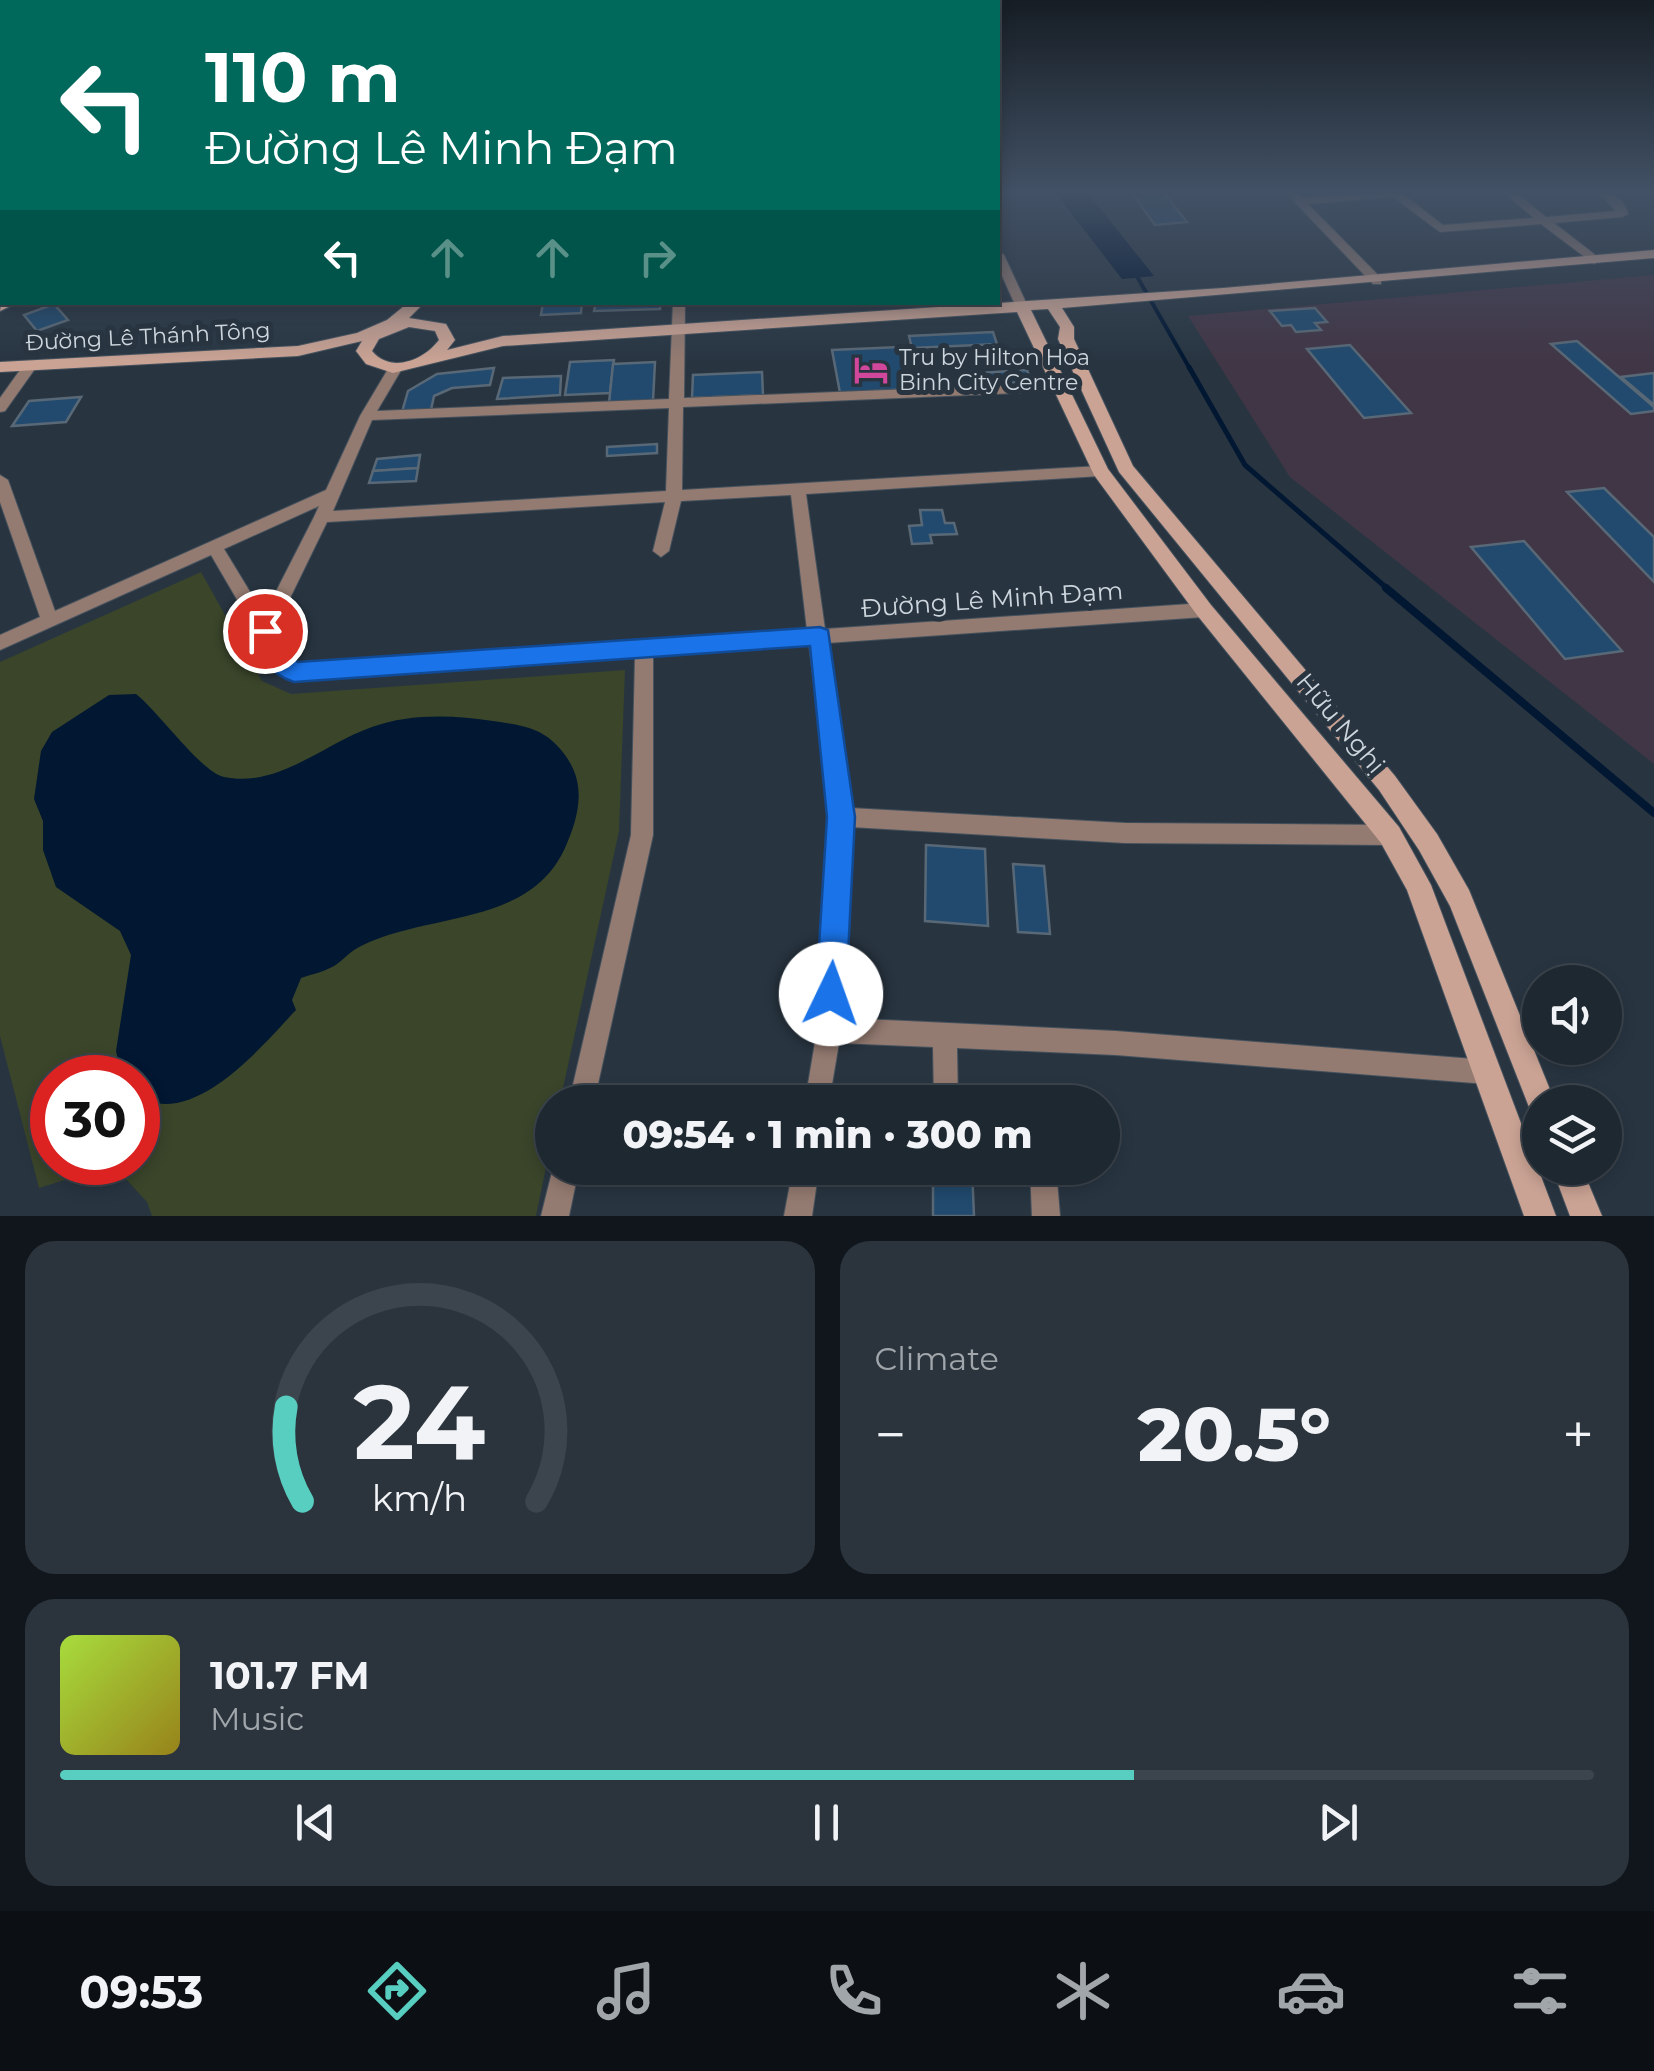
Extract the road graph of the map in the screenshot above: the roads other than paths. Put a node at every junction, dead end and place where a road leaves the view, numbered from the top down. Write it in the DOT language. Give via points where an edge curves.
graph roads {
  1 [pos="1345,249"];
  2 [pos="1580,249"];
  3 [pos="1654,254"];
  4 [pos="1000,260"];
  5 [pos="1594,260"];
  6 [pos="1377,282"];
  7 [pos="414,305"];
  8 [pos="432,305"];
  9 [pos="678,305"];
  10 [pos="1065,306"];
  11 [pos="1023,308"];
  12 [pos="901,309"];
  13 [pos="442,327"];
  14 [pos="383,329"];
  15 [pos="678,330"];
  16 [pos="503,341"];
  17 [pos="298,350"];
  18 [pos="424,361"];
  19 [pos="373,363"];
  20 [pos="30,366"];
  21 [pos="0,367"];
  22 [pos="396,368"];
  23 [pos="1063,388"];
  24 [pos="676,403"];
  25 [pos="0,408"];
  26 [pos="367,416"];
  27 [pos="1100,471"];
  28 [pos="0,480"];
  29 [pos="798,491"];
  30 [pos="332,494"];
  31 [pos="674,496"];
  32 [pos="322,517"];
  33 [pos="1176,532"];
  34 [pos="1150,538"];
  35 [pos="215,548"];
  36 [pos="662,551"];
  37 [pos="1204,610"];
  38 [pos="50,620"];
  39 [pos="265,631"];
  40 [pos="820,636"];
  41 [pos="0,642"];
  42 [pos="644,648"];
  43 [pos="841,817"];
  44 [pos="1390,834"];
  45 [pos="829,1030"];
  46 [pos="945,1036"];
  47 [pos="1487,1072"];
  48 [pos="585,1085"];
  49 [pos="820,1085"];
  50 [pos="946,1085"];
  51 [pos="1534,1085"];
  52 [pos="562,1185"];
  53 [pos="803,1185"];
  54 [pos="1044,1185"];
  55 [pos="1573,1185"];
  56 [pos="556,1216"];
  57 [pos="798,1216"];
  58 [pos="1046,1216"];
  59 [pos="1540,1216"];
  60 [pos="1586,1216"];
  1 -- 6 [label="street"];
  2 -- 5 [label="street"];
  3 -- 5 [label="main road"];
  4 -- 11 [label="street"];
  5 -- 6 [label="main road"];
  6 -- 10 [label="main road"];
  7 -- 14 [label="main road"];
  8 -- 13 [label="main road"];
  9 -- 15 [label="street"];
  10 -- 11 [label="main road"];
  10 -- 33 [label="main road, Hữu Nghị" via="1066,339 1125,468"];
  11 -- 12 [label="main road"];
  11 -- 23 [label="main road, Hữu Nghị"];
  12 -- 15 [label="main road"];
  13 -- 14 [label="main road" via="421,321"];
  13 -- 16 [label="main road"];
  13 -- 18 [label="main road" via="444,348"];
  14 -- 17 [label="main road, Đường Lê Thánh Tông"];
  14 -- 19 [label="main road" via="364,350"];
  15 -- 16 [label="main road"];
  15 -- 24 [label="street"];
  16 -- 18 [label="main road"];
  17 -- 19 [label="main road, Đường Lê Thánh Tông"];
  17 -- 20 [label="main road, Đường Lê Thánh Tông"];
  18 -- 22 [label="main road"];
  19 -- 22 [label="main road, Đường Lê Thánh Tông"];
  20 -- 21 [label="main road, Đường Lê Thánh Tông"];
  20 -- 25 [label="street"];
  22 -- 26 [label="street"];
  23 -- 24 [label="street"];
  23 -- 27 [label="main road, Hữu Nghị"];
  24 -- 26 [label="street"];
  24 -- 31 [label="street"];
  26 -- 30 [label="street"];
  27 -- 29 [label="street"];
  27 -- 34 [label="main road, Hữu Nghị"];
  28 -- 38 [label="street"];
  29 -- 31 [label="street"];
  29 -- 40 [label="street"];
  30 -- 32 [label="street"];
  30 -- 35 [label="street"];
  31 -- 32 [label="street"];
  31 -- 36 [label="street"];
  32 -- 39 [label="street"];
  33 -- 34 [label="main road"];
  33 -- 51 [label="main road, Hữu Nghị" via="1387,783 1428,842 1460,898"];
  34 -- 37 [label="main road, Hữu Nghị"];
  35 -- 38 [label="street"];
  35 -- 39 [label="street, Đường Lê Minh Đạm"];
  37 -- 40 [label="street, Đường Lê Minh Đạm"];
  37 -- 44 [label="main road, Hữu Nghị"];
  38 -- 41 [label="street"];
  39 -- 42 [label="street, Đường Lê Minh Đạm" via="271,656 294,672"];
  40 -- 42 [label="street, Đường Lê Minh Đạm"];
  40 -- 43 [label="street"];
  42 -- 48 [label="street" via="642,835"];
  43 -- 44 [label="street" via="1125,833"];
  43 -- 45 [label="street"];
  44 -- 47 [label="main road, Hữu Nghị" via="1418,886"];
  45 -- 46 [label="street"];
  45 -- 49 [label="street"];
  46 -- 47 [label="street"];
  46 -- 50 [label="street"];
  47 -- 59 [label="main road, Hữu Nghị"];
  52 -- 56 [label="street"];
  53 -- 57 [label="street"];
  54 -- 58 [label="street"];
  55 -- 60 [label="main road"];
}
